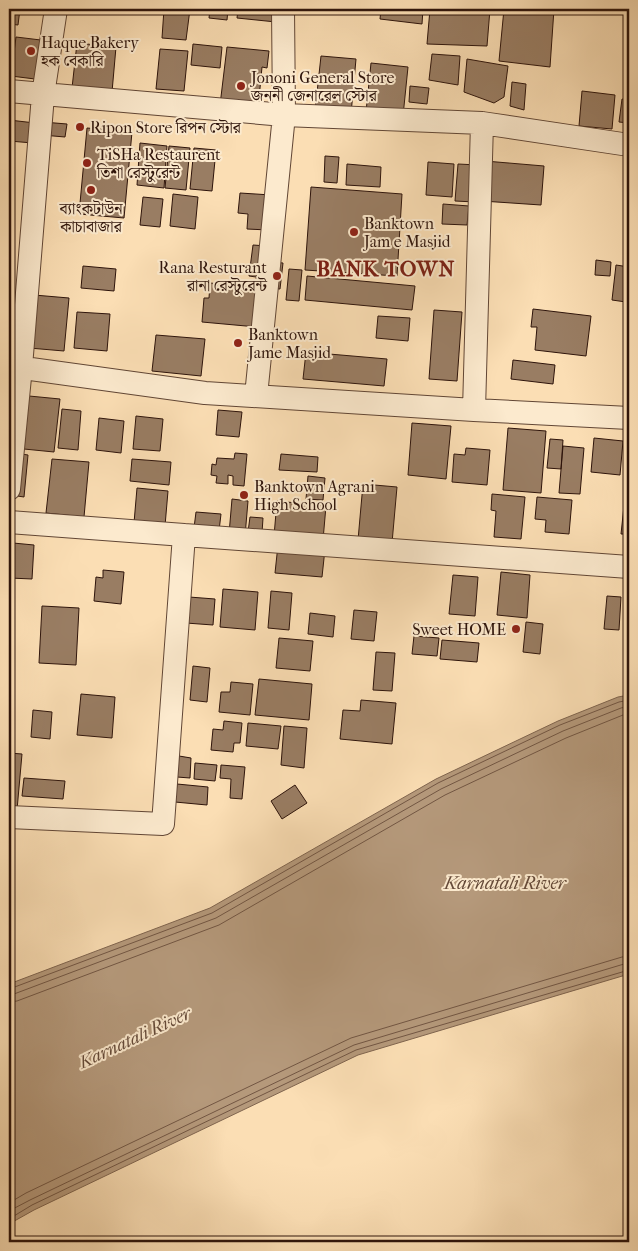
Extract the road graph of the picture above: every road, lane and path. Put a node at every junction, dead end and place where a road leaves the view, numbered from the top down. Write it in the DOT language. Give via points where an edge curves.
graph roads {
  1 [pos="56,9"];
  2 [pos="284,9"];
  3 [pos="9,91"];
  4 [pos="42,95"];
  5 [pos="284,115"];
  6 [pos="482,123"];
  7 [pos="629,145"];
  8 [pos="15,367"];
  9 [pos="256,396"];
  10 [pos="474,410"];
  11 [pos="629,418"];
  12 [pos="9,489"];
  13 [pos="9,522"];
  14 [pos="184,535"];
  15 [pos="629,567"];
  16 [pos="9,817"];
  1 -- 4 [label="street"];
  2 -- 5 [label="street"];
  3 -- 4 [label="street"];
  4 -- 5 [label="street"];
  4 -- 8 [label="street"];
  5 -- 6 [label="street"];
  5 -- 9 [label="street"];
  6 -- 7 [label="street"];
  6 -- 10 [label="street"];
  8 -- 9 [label="street" via="205,393"];
  8 -- 12 [label="street"];
  9 -- 10 [label="street"];
  10 -- 11 [label="street"];
  13 -- 14 [label="street"];
  14 -- 15 [label="street"];
  14 -- 16 [label="street" via="163,824"];
}
